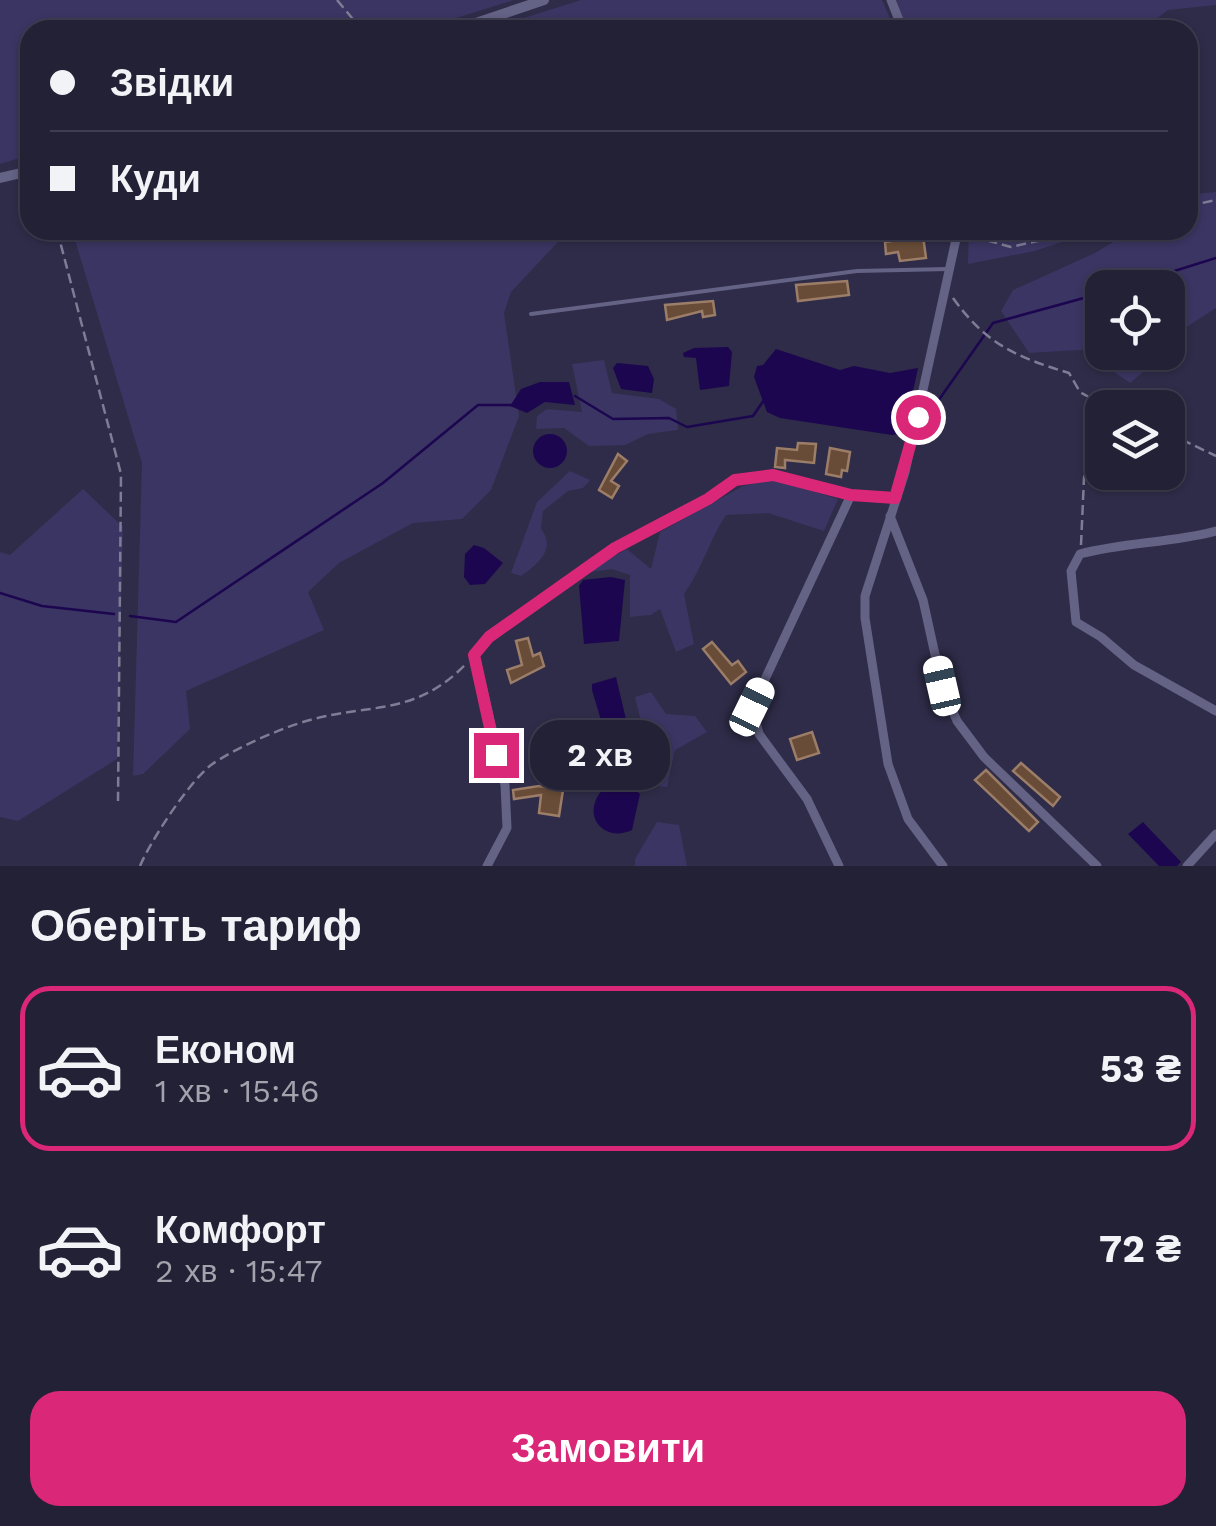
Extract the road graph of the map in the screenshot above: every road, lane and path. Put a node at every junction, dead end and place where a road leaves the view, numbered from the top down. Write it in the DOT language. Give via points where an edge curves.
graph roads {
  1 [pos="337,0"];
  2 [pos="544,0"];
  3 [pos="354,20"];
  4 [pos="485,20"];
  5 [pos="60,240"];
  6 [pos="956,240"];
  7 [pos="985,240"];
  8 [pos="1044,240"];
  9 [pos="950,269"];
  10 [pos="946,288"];
  11 [pos="531,314"];
  12 [pos="1085,395"];
  13 [pos="1185,441"];
  14 [pos="1216,456"];
  15 [pos="1085,474"];
  16 [pos="851,495"];
  17 [pos="895,498"];
  18 [pos="890,516"];
  19 [pos="1216,531"];
  20 [pos="1080,554"];
  21 [pos="474,655"];
  22 [pos="1216,711"];
  23 [pos="118,801"];
  24 [pos="1216,834"];
  25 [pos="140,866"];
  26 [pos="487,866"];
  27 [pos="839,866"];
  28 [pos="942,866"];
  29 [pos="1097,866"];
  30 [pos="1187,866"];
  1 -- 3 [label="path"];
  2 -- 4 [label="street"];
  5 -- 23 [label="path" via="121,474"];
  6 -- 9 [label="street"];
  7 -- 8 [label="path" via="1011,248"];
  9 -- 10 [label="street"];
  9 -- 11 [label="lane" via="857,272"];
  10 -- 12 [label="path" via="990,338 1017,358 1069,373"];
  10 -- 17 [label="street"];
  13 -- 14 [label="path"];
  15 -- 20 [label="path"];
  16 -- 17 [label="street"];
  16 -- 21 [label="street" via="773,475 735,480 615,548 489,637"];
  16 -- 27 [label="street" via="752,707 759,734 807,799"];
  17 -- 18 [label="street"];
  18 -- 28 [label="street" via="870,576 865,618 888,764 908,819"];
  18 -- 29 [label="street" via="923,600 957,721 984,758"];
  19 -- 20 [label="street"];
  20 -- 22 [label="street" via="1071,571 1076,622"];
  21 -- 25 [label="path" via="442,688 370,712 310,720 232,751 207,768"];
  21 -- 26 [label="street" via="505,784 507,828"];
  24 -- 30 [label="street"];
}
